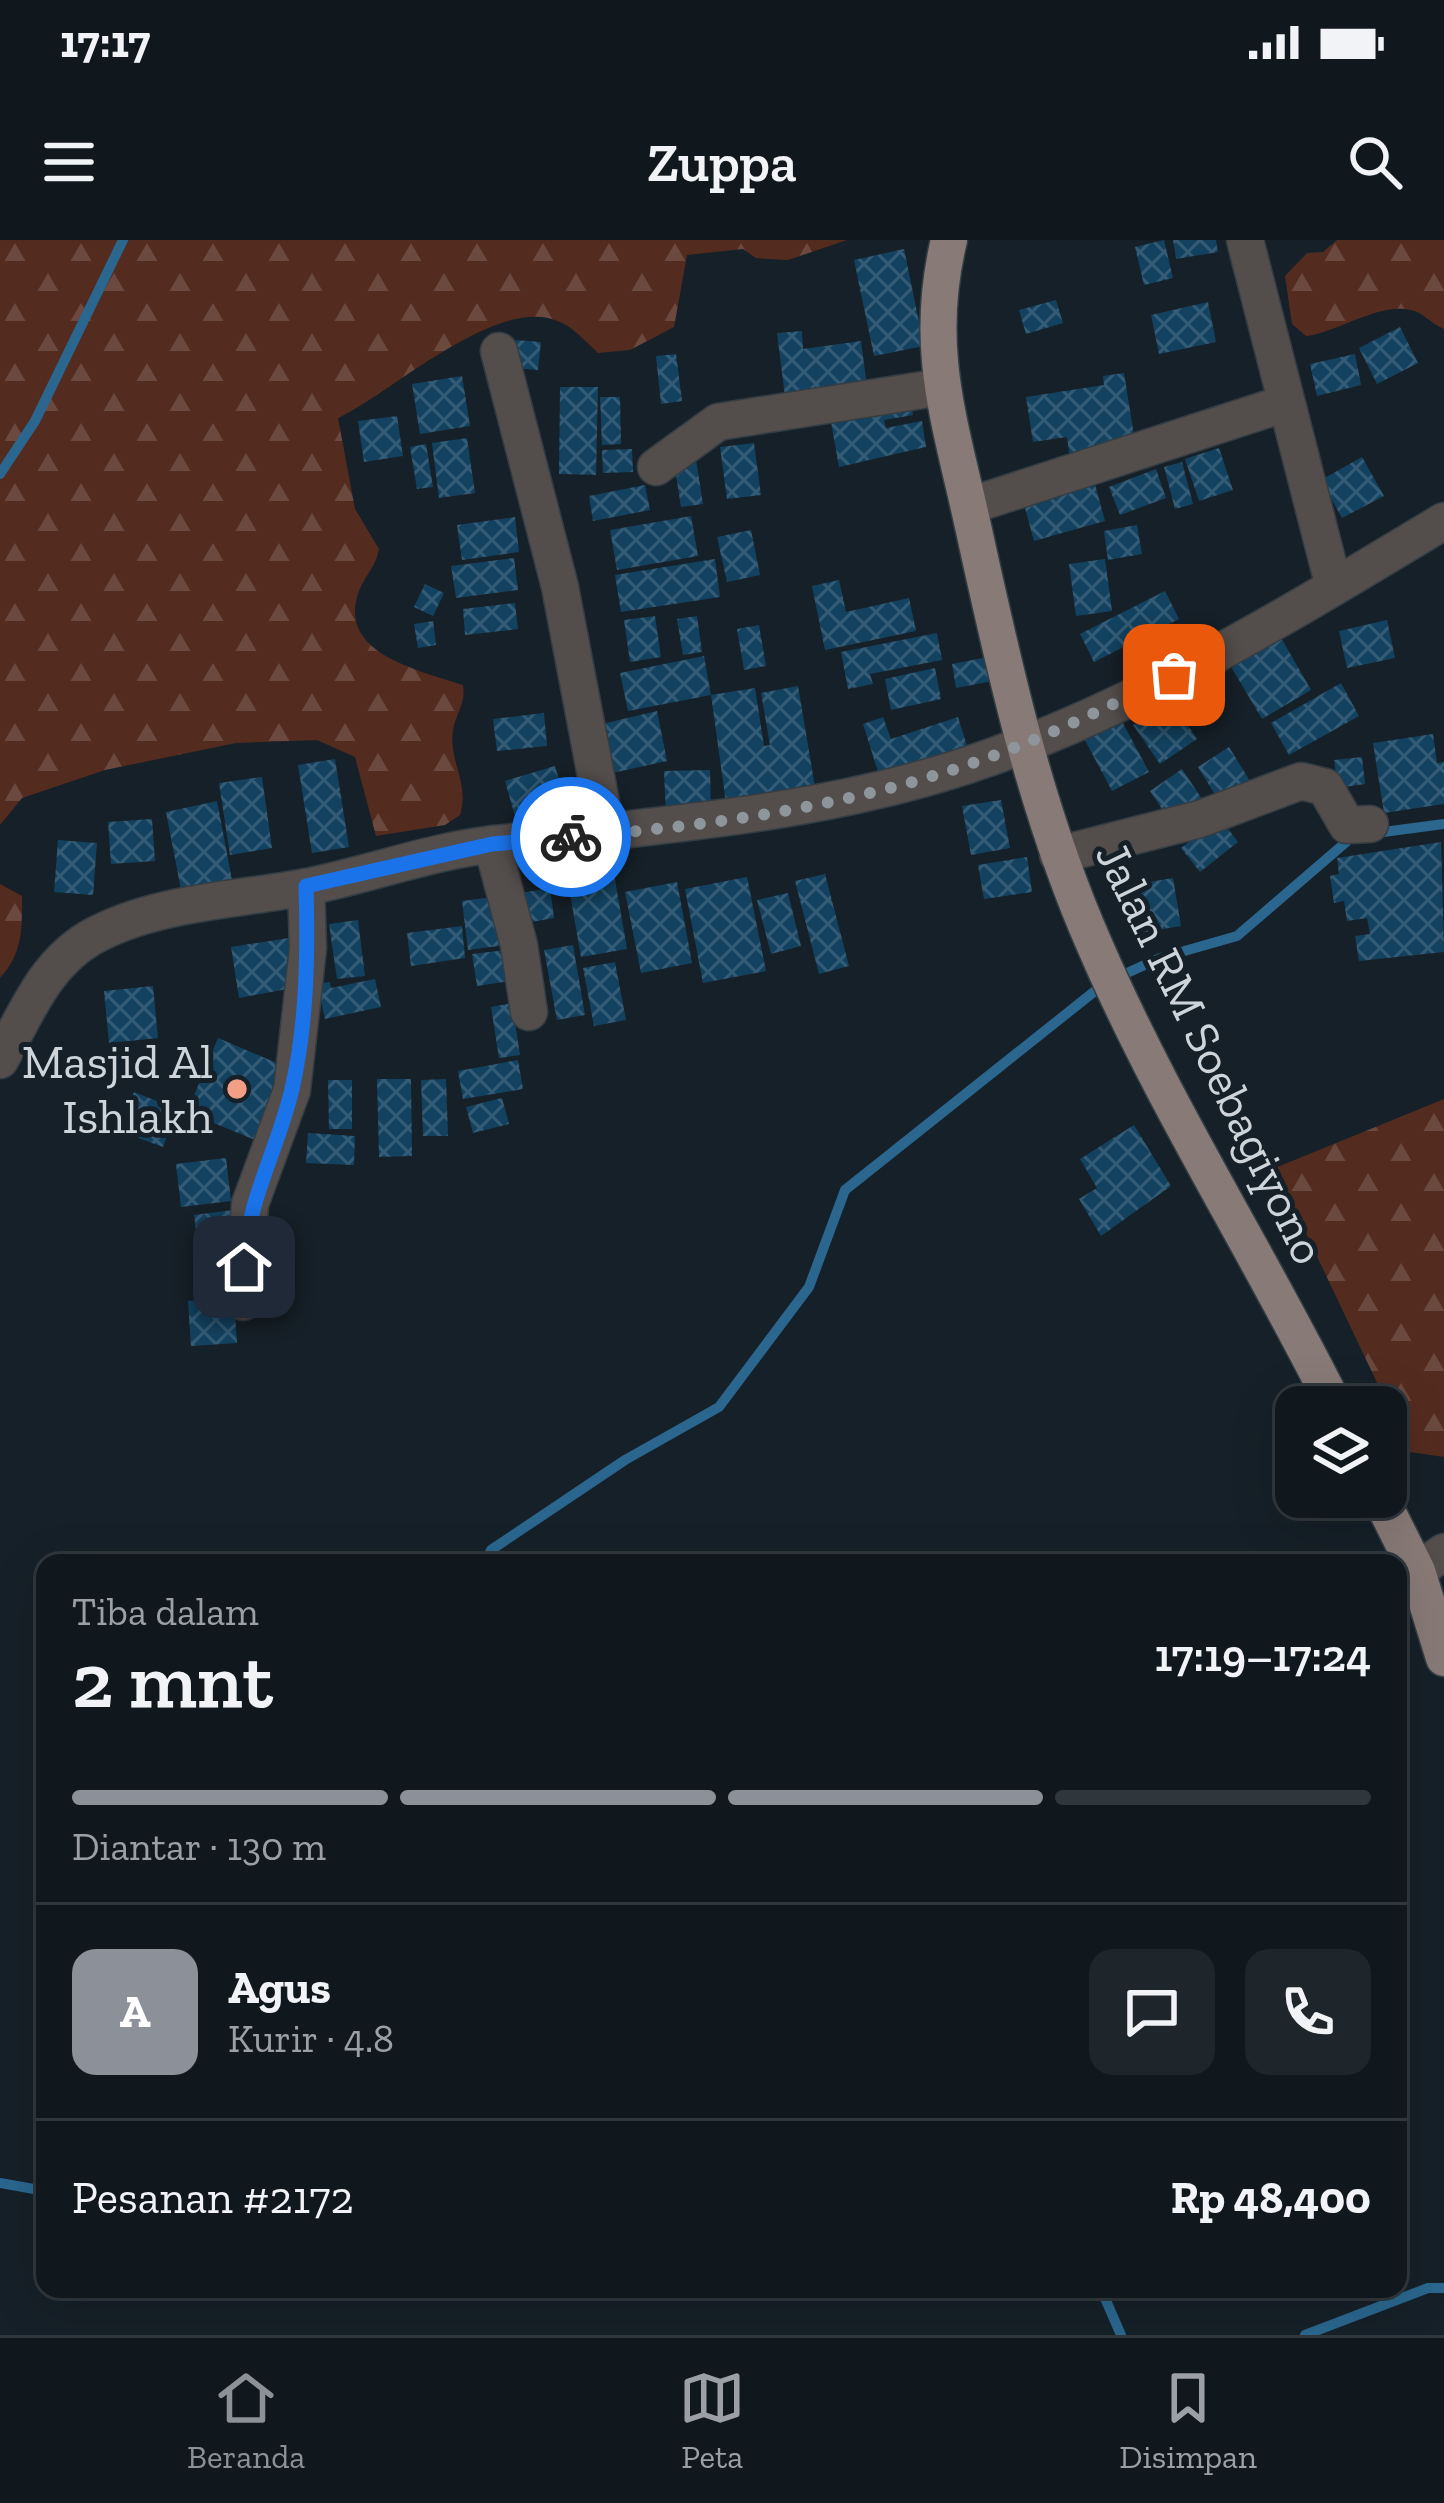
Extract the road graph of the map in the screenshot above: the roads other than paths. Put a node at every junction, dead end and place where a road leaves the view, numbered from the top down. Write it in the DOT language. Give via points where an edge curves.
graph roads {
  1 [pos="950,240"];
  2 [pos="1245,240"];
  3 [pos="499,351"];
  4 [pos="942,388"];
  5 [pos="1283,404"];
  6 [pos="656,466"];
  7 [pos="969,506"];
  8 [pos="1444,521"];
  9 [pos="1334,587"];
  10 [pos="1026,744"];
  11 [pos="1370,824"];
  12 [pos="608,834"];
  13 [pos="492,844"];
  14 [pos="1058,855"];
  15 [pos="306,886"];
  16 [pos="529,1012"];
  17 [pos="0,1060"];
  18 [pos="242,1301"];
  19 [pos="1324,1386"];
  20 [pos="1396,1518"];
  21 [pos="1431,1562"];
  22 [pos="1444,1658"];
  1 -- 4 [label="main road, Jalan RM Soebagiyono" via="934,341"];
  2 -- 5 [label="street"];
  3 -- 12 [label="street" via="560,587"];
  4 -- 6 [label="street" via="718,422"];
  4 -- 7 [label="main road, Jalan RM Soebagiyono"];
  5 -- 7 [label="street"];
  5 -- 9 [label="street"];
  7 -- 10 [label="main road, Jalan RM Soebagiyono"];
  8 -- 9 [label="street"];
  9 -- 10 [label="street"];
  10 -- 12 [label="street" via="870,794"];
  10 -- 14 [label="main road, Jalan RM Soebagiyono"];
  11 -- 14 [label="street" via="1347,825 1325,788 1309,780 1201,819"];
  12 -- 13 [label="street"];
  13 -- 15 [label="street"];
  13 -- 16 [label="street"];
  14 -- 19 [label="main road, Jalan RM Soebagiyono" via="1125,1010"];
  15 -- 17 [label="street" via="181,907 93,936 61,958"];
  15 -- 18 [label="street" via="308,948 292,1090 250,1204"];
  20 -- 21 [label="main road"];
  21 -- 22 [label="main road"];
}
